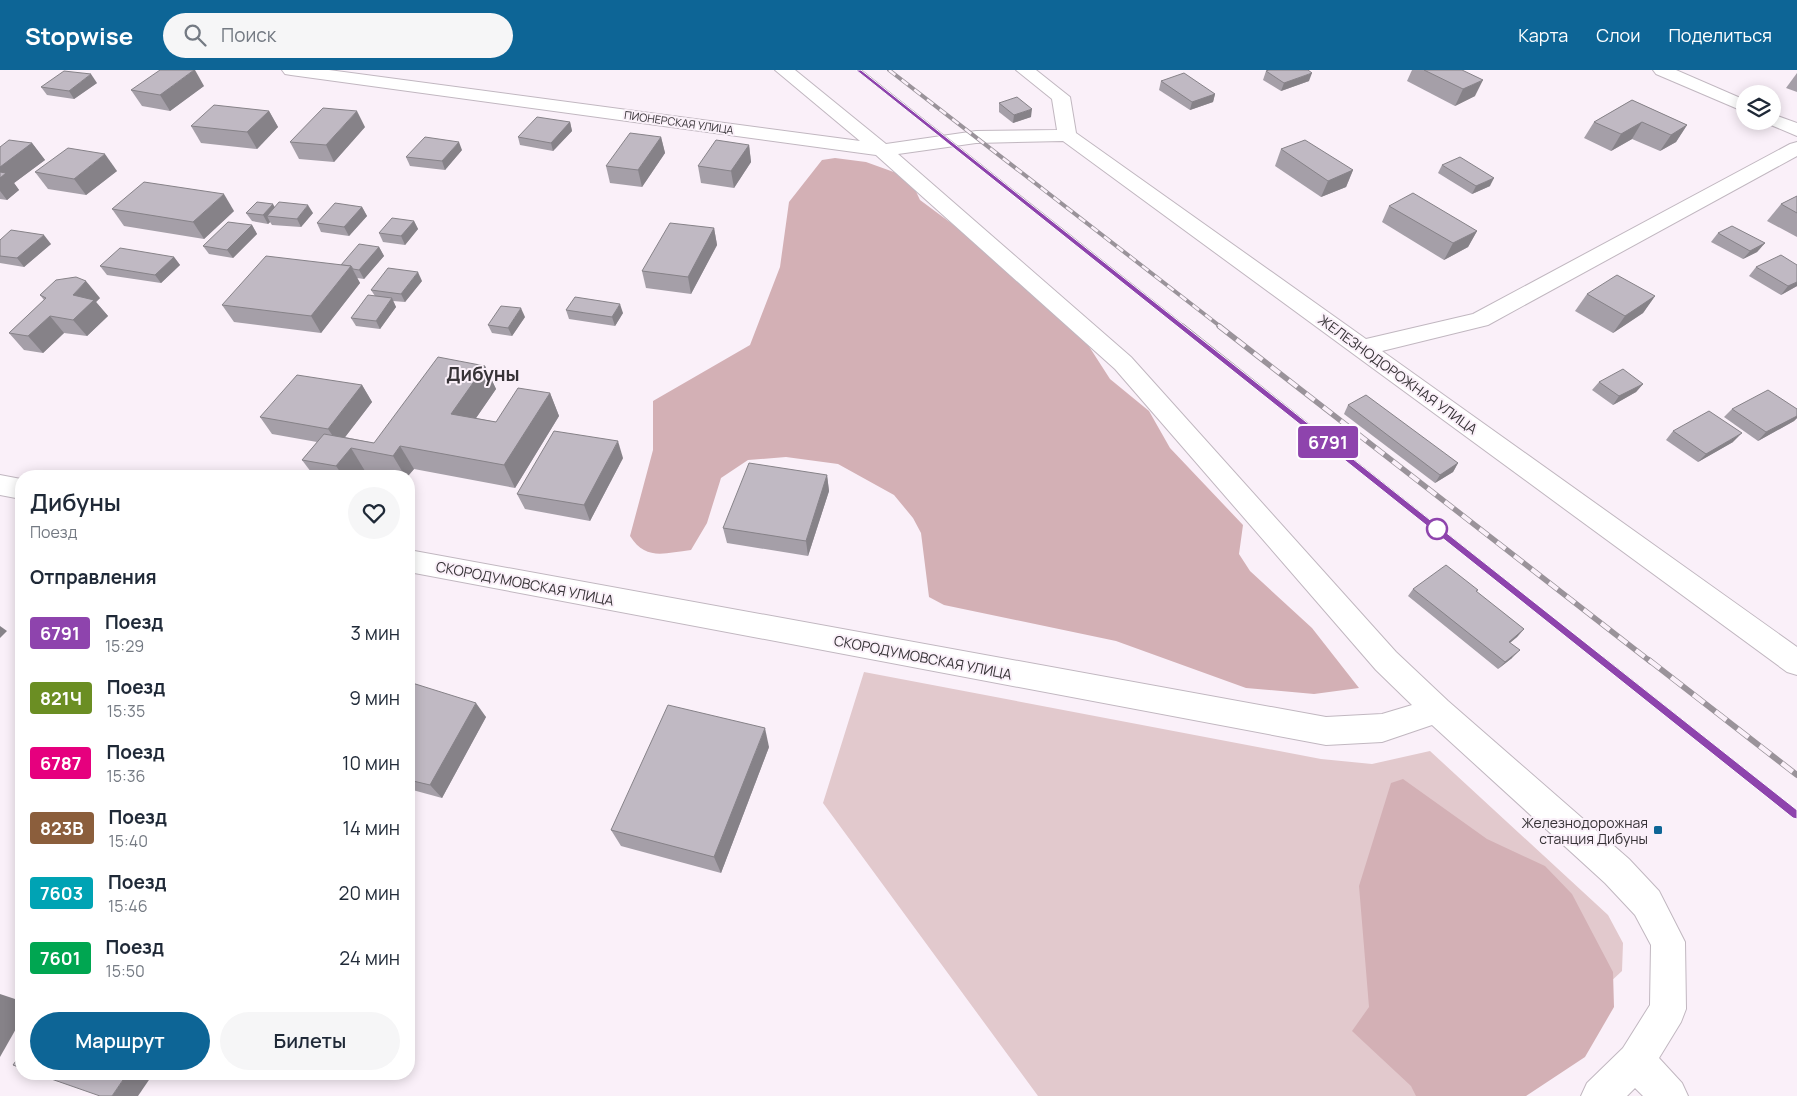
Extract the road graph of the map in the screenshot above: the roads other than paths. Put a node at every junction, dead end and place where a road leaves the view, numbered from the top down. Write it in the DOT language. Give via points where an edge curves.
graph roads {
  1 [pos="291,70"];
  2 [pos="784,70"];
  3 [pos="1025,70"];
  4 [pos="1662,70"];
  5 [pos="1736,103"];
  6 [pos="1781,123"];
  7 [pos="1797,130"];
  8 [pos="1067,135"];
  9 [pos="1797,148"];
  10 [pos="882,150"];
  11 [pos="1361,348"];
  12 [pos="0,485"];
  13 [pos="15,488"];
  14 [pos="415,562"];
  15 [pos="1797,663"];
  16 [pos="1437,710"];
  17 [pos="1636,1061"];
  18 [pos="1600,1096"];
  19 [pos="1670,1096"];
  1 -- 10 [label="street, ПИОНЕРСКАЯ УЛИЦА"];
  2 -- 10 [label="street"];
  3 -- 8 [label="street" via="1061,97"];
  4 -- 5 [label="street"];
  6 -- 7 [label="street"];
  8 -- 10 [label="street, ПИОНЕРСКАЯ УЛИЦА" via="976,137"];
  8 -- 11 [label="street, ЖЕЛЕЗНОДОРОЖНАЯ УЛИЦА"];
  9 -- 11 [label="street" via="1480,320"];
  10 -- 16 [label="street" via="1123,364 1386,661"];
  11 -- 15 [label="street, ЖЕЛЕЗНОДОРОЖНАЯ УЛИЦА"];
  12 -- 13 [label="street"];
  14 -- 16 [label="street, СКОРОДУМОВСКАЯ УЛИЦА" via="1326,731 1382,728"];
  16 -- 17 [label="street" via="1617,871 1647,903 1668,942 1668,1009"];
  17 -- 18 [label="street"];
  17 -- 19 [label="street"];
}
